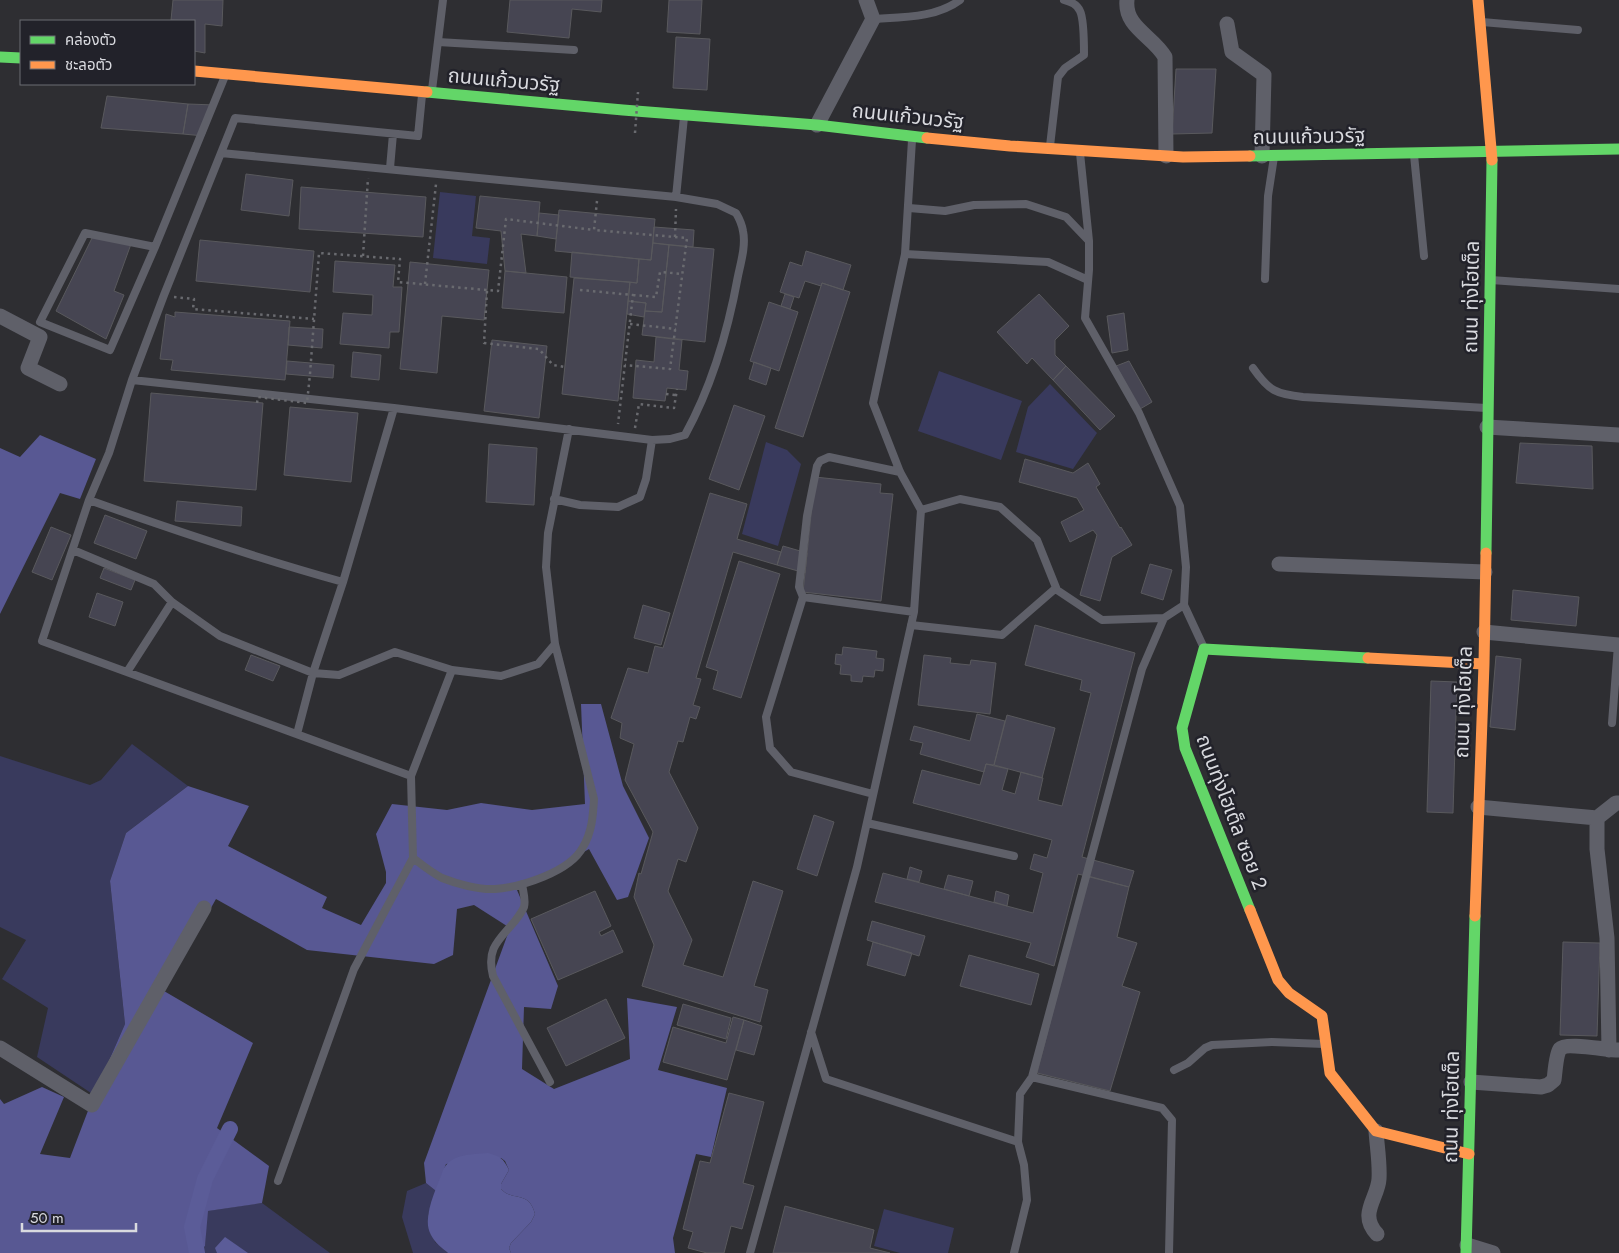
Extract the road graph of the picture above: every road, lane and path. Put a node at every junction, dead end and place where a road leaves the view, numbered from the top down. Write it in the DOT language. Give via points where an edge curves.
graph roads {
  1 [pos="443,0"];
  2 [pos="866,0"];
  3 [pos="960,0"];
  4 [pos="1064,0"];
  5 [pos="1127,0"];
  6 [pos="1478,0"];
  7 [pos="873,19"];
  8 [pos="1480,22"];
  9 [pos="1226,24"];
  10 [pos="1578,30"];
  11 [pos="438,42"];
  12 [pos="574,50"];
  13 [pos="0,57"];
  14 [pos="20,58"];
  15 [pos="195,71"];
  16 [pos="226,74"];
  17 [pos="427,92"];
  18 [pos="638,92"];
  19 [pos="684,115"];
  20 [pos="817,125"];
  21 [pos="635,133"];
  22 [pos="393,134"];
  23 [pos="912,137"];
  24 [pos="1050,149"];
  25 [pos="1619,149"];
  26 [pos="1080,151"];
  27 [pos="1492,151"];
  28 [pos="220,153"];
  29 [pos="1414,153"];
  30 [pos="1268,155"];
  31 [pos="1166,156"];
  32 [pos="368,166"];
  33 [pos="390,168"];
  34 [pos="437,173"];
  35 [pos="598,189"];
  36 [pos="676,197"];
  37 [pos="909,208"];
  38 [pos="594,230"];
  39 [pos="675,237"];
  40 [pos="1089,240"];
  41 [pos="155,247"];
  42 [pos="905,254"];
  43 [pos="363,256"];
  44 [pos="1424,256"];
  45 [pos="683,274"];
  46 [pos="1265,279"];
  47 [pos="1088,280"];
  48 [pos="1491,280"];
  49 [pos="425,284"];
  50 [pos="580,290"];
  51 [pos="1619,290"];
  52 [pos="487,291"];
  53 [pos="164,295"];
  54 [pos="633,295"];
  55 [pos="0,316"];
  56 [pos="314,319"];
  57 [pos="630,324"];
  58 [pos="676,329"];
  59 [pos="625,365"];
  60 [pos="565,367"];
  61 [pos="1253,368"];
  62 [pos="132,380"];
  63 [pos="60,384"];
  64 [pos="677,389"];
  65 [pos="666,394"];
  66 [pos="675,396"];
  67 [pos="257,402"];
  68 [pos="394,408"];
  69 [pos="1488,408"];
  70 [pos="1488,427"];
  71 [pos="569,429"];
  72 [pos="1619,435"];
  73 [pos="617,436"];
  74 [pos="634,438"];
  75 [pos="652,440"];
  76 [pos="900,472"];
  77 [pos="554,499"];
  78 [pos="89,500"];
  79 [pos="921,510"];
  80 [pos="73,550"];
  81 [pos="1279,564"];
  82 [pos="1485,572"];
  83 [pos="343,582"];
  84 [pos="1056,588"];
  85 [pos="803,597"];
  86 [pos="172,602"];
  87 [pos="1184,605"];
  88 [pos="914,612"];
  89 [pos="1164,618"];
  90 [pos="911,625"];
  91 [pos="1484,632"];
  92 [pos="555,644"];
  93 [pos="1618,645"];
  94 [pos="1204,649"];
  95 [pos="1484,664"];
  96 [pos="452,670"];
  97 [pos="127,672"];
  98 [pos="313,673"];
  99 [pos="1612,723"];
  100 [pos="297,734"];
  101 [pos="411,776"];
  102 [pos="873,794"];
  103 [pos="1619,803"];
  104 [pos="1478,806"];
  105 [pos="1597,818"];
  106 [pos="866,823"];
  107 [pos="1014,856"];
  108 [pos="413,858"];
  109 [pos="522,884"];
  110 [pos="204,908"];
  111 [pos="1613,938"];
  112 [pos="811,1031"];
  113 [pos="1326,1044"];
  114 [pos="0,1048"];
  115 [pos="1614,1050"];
  116 [pos="1174,1070"];
  117 [pos="1032,1077"];
  118 [pos="550,1082"];
  119 [pos="1471,1082"];
  120 [pos="1376,1131"];
  121 [pos="1018,1142"];
  122 [pos="1469,1154"];
  123 [pos="278,1181"];
  124 [pos="1377,1234"];
  125 [pos="1466,1249"];
  126 [pos="750,1253"];
  127 [pos="1014,1253"];
  128 [pos="1169,1253"];
  129 [pos="1493,1253"];
  1 -- 11 [label="lane"];
  2 -- 7 [label="street"];
  3 -- 7 [label="lane" via="949,8 922,15"];
  4 -- 24 [label="lane" via="1072,2 1080,11 1084,55 1058,77"];
  5 -- 31 [label="street" via="1128,14 1133,22 1165,57"];
  6 -- 8 [label="street, ถนน ทุ่งโฮเต็ล"];
  7 -- 20 [label="street"];
  8 -- 10 [label="lane"];
  8 -- 27 [label="street, ถนน ทุ่งโฮเต็ล"];
  9 -- 30 [label="street" via="1232,52 1264,75"];
  11 -- 12 [label="lane"];
  11 -- 17 [label="lane"];
  13 -- 14 [label="street"];
  15 -- 16 [label="street, ถนนแก้วนวรัฐ"];
  16 -- 17 [label="street, ถนนแก้วนวรัฐ"];
  16 -- 41 [label="lane"];
  17 -- 19 [label="street, ถนนแก้วนวรัฐ"];
  17 -- 22 [label="lane" via="418,136"];
  18 -- 21 [label="path, bridge"];
  19 -- 20 [label="street, ถนนแก้วนวรัฐ"];
  19 -- 36 [label="lane"];
  20 -- 23 [label="street, ถนนแก้วนวรัฐ"];
  22 -- 28 [label="lane" via="235,118"];
  22 -- 33 [label="lane"];
  23 -- 24 [label="street, ถนนแก้วนวรัฐ"];
  23 -- 37 [label="lane"];
  24 -- 26 [label="street, ถนนแก้วนวรัฐ"];
  25 -- 27 [label="street, ถนนแก้วนวรัฐ"];
  26 -- 31 [label="street, ถนนแก้วนวรัฐ"];
  26 -- 40 [label="lane"];
  27 -- 29 [label="street, ถนนแก้วนวรัฐ"];
  27 -- 48 [label="street, ถนน ทุ่งโฮเต็ล"];
  28 -- 32 [label="lane"];
  28 -- 53 [label="lane"];
  29 -- 30 [label="street, ถนนแก้วนวรัฐ"];
  29 -- 44 [label="lane"];
  30 -- 31 [label="street, ถนนแก้วนวรัฐ"];
  30 -- 46 [label="lane"];
  32 -- 33 [label="lane"];
  32 -- 43 [label="path"];
  33 -- 34 [label="lane"];
  34 -- 35 [label="lane"];
  34 -- 49 [label="path"];
  35 -- 36 [label="lane"];
  35 -- 38 [label="path"];
  36 -- 39 [label="path"];
  36 -- 75 [label="lane" via="718,204 736,213 743,231 744,248 731,312 698,411 685,435"];
  37 -- 40 [label="lane" via="945,211 974,205 1026,204 1066,217"];
  37 -- 42 [label="lane"];
  38 -- 39 [label="path"];
  38 -- 52 [label="path" via="506,219 498,291"];
  39 -- 45 [label="path" via="687,238"];
  40 -- 47 [label="lane"];
  41 -- 41 [label="lane" via="110,350 40,322 85,233"];
  42 -- 47 [label="lane" via="1048,262"];
  42 -- 76 [label="lane" via="873,403"];
  43 -- 49 [label="path" via="400,259 398,282"];
  43 -- 56 [label="path" via="319,253"];
  45 -- 54 [label="path" via="660,272 656,297"];
  45 -- 58 [label="path"];
  47 -- 87 [label="lane" via="1085,318 1140,413 1180,506 1186,568"];
  48 -- 51 [label="lane"];
  48 -- 69 [label="street, ถนน ทุ่งโฮเต็ล"];
  49 -- 52 [label="path"];
  50 -- 54 [label="path"];
  52 -- 60 [label="path" via="484,343 539,349 552,365"];
  53 -- 56 [label="path" via="194,299 193,308"];
  53 -- 62 [label="lane"];
  54 -- 57 [label="path"];
  55 -- 63 [label="street" via="40,337 28,368"];
  56 -- 67 [label="path, bridge" via="307,403 258,397"];
  57 -- 58 [label="path"];
  57 -- 59 [label="path"];
  58 -- 59 [label="path" via="670,368"];
  59 -- 73 [label="path"];
  61 -- 69 [label="lane" via="1265,384 1282,394"];
  62 -- 68 [label="lane"];
  62 -- 78 [label="lane" via="109,453"];
  64 -- 66 [label="path"];
  65 -- 66 [label="path"];
  66 -- 74 [label="path" via="674,408 639,404"];
  68 -- 71 [label="lane"];
  68 -- 83 [label="lane"];
  69 -- 70 [label="street, ถนน ทุ่งโฮเต็ล"];
  70 -- 72 [label="street"];
  70 -- 82 [label="street, ถนน ทุ่งโฮเต็ล"];
  71 -- 73 [label="lane"];
  71 -- 77 [label="lane"];
  73 -- 74 [label="lane"];
  74 -- 75 [label="lane"];
  75 -- 77 [label="lane" via="640,497 618,507 580,505"];
  76 -- 79 [label="lane"];
  76 -- 85 [label="lane" via="829,457 820,461 807,516 799,588"];
  77 -- 92 [label="lane" via="546,567"];
  78 -- 80 [label="lane"];
  78 -- 83 [label="lane"];
  79 -- 84 [label="lane" via="960,499 1000,508 1037,540"];
  79 -- 88 [label="lane"];
  80 -- 86 [label="lane" via="154,584"];
  80 -- 97 [label="lane" via="42,641"];
  81 -- 82 [label="street"];
  82 -- 91 [label="street, ถนน ทุ่งโฮเต็ล"];
  83 -- 98 [label="lane"];
  84 -- 89 [label="lane" via="1102,620"];
  84 -- 90 [label="lane" via="1002,635"];
  85 -- 88 [label="lane"];
  85 -- 102 [label="lane" via="766,718 770,748 791,772"];
  86 -- 97 [label="lane"];
  86 -- 98 [label="lane" via="220,636"];
  87 -- 89 [label="lane"];
  87 -- 94 [label="lane"];
  88 -- 90 [label="lane"];
  89 -- 117 [label="lane" via="1142,669"];
  90 -- 102 [label="lane"];
  91 -- 93 [label="street"];
  91 -- 95 [label="street, ถนน ทุ่งโฮเต็ล"];
  92 -- 96 [label="lane" via="538,664 501,676"];
  92 -- 109 [label="lane" via="594,799 592,824 583,849 567,865"];
  93 -- 99 [label="lane"];
  94 -- 95 [label="street"];
  94 -- 113 [label="street, ถนนทุ่งโฮเต็ล ซอย 2" via="1182,728 1185,748 1278,980 1289,993 1322,1016"];
  95 -- 104 [label="street, ถนน ทุ่งโฮเต็ล"];
  96 -- 98 [label="lane" via="395,652 339,675"];
  96 -- 101 [label="lane"];
  97 -- 100 [label="lane"];
  98 -- 100 [label="lane"];
  100 -- 101 [label="lane"];
  101 -- 108 [label="lane"];
  102 -- 106 [label="lane"];
  103 -- 105 [label="street"];
  104 -- 105 [label="street"];
  104 -- 119 [label="street, ถนน ทุ่งโฮเต็ล"];
  105 -- 111 [label="street" via="1597,849"];
  106 -- 107 [label="lane"];
  106 -- 112 [label="lane"];
  108 -- 109 [label="lane" via="441,877 466,885 494,889"];
  108 -- 123 [label="lane" via="354,969"];
  109 -- 118 [label="lane" via="524,908 491,951 490,967"];
  110 -- 114 [label="street" via="92,1105"];
  111 -- 115 [label="street"];
  112 -- 121 [label="lane" via="826,1079"];
  112 -- 126 [label="lane"];
  113 -- 116 [label="lane" via="1212,1045"];
  113 -- 120 [label="street, ถนนทุ่งโฮเต็ล ซอย 2" via="1330,1074"];
  115 -- 119 [label="street" via="1562,1047 1558,1051 1554,1080 1541,1088"];
  117 -- 121 [label="lane" via="1020,1094"];
  117 -- 128 [label="lane" via="1162,1108 1172,1120"];
  119 -- 122 [label="street, ถนน ทุ่งโฮเต็ล"];
  120 -- 122 [label="street"];
  120 -- 124 [label="street" via="1380,1176 1369,1217"];
  121 -- 127 [label="lane" via="1027,1200"];
  122 -- 125 [label="street, ถนน ทุ่งโฮเต็ล"];
  125 -- 129 [label="street"];
}
